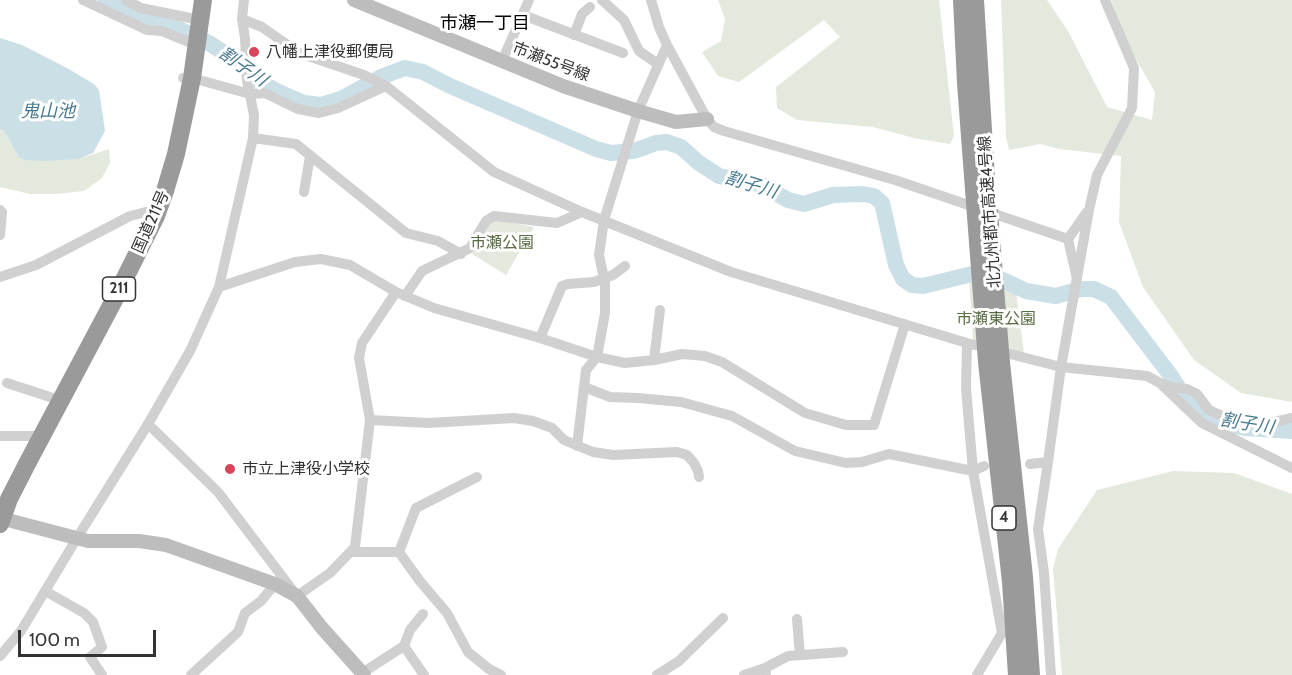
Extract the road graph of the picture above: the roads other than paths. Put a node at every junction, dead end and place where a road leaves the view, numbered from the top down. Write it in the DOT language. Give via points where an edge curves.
graph roads {
  1 [pos="83,0"];
  2 [pos="126,0"];
  3 [pos="194,0"];
  4 [pos="203,0"];
  5 [pos="244,0"];
  6 [pos="354,0"];
  7 [pos="529,0"];
  8 [pos="602,0"];
  9 [pos="651,0"];
  10 [pos="955,0"];
  11 [pos="962,0"];
  12 [pos="975,0"];
  13 [pos="982,0"];
  14 [pos="1105,0"];
  15 [pos="590,7"];
  16 [pos="523,15"];
  17 [pos="242,19"];
  18 [pos="194,30"];
  19 [pos="574,35"];
  20 [pos="667,45"];
  21 [pos="623,53"];
  22 [pos="502,61"];
  23 [pos="658,64"];
  24 [pos="187,78"];
  25 [pos="966,83"];
  26 [pos="383,84"];
  27 [pos="250,94"];
  28 [pos="638,111"];
  29 [pos="980,118"];
  30 [pos="707,119"];
  31 [pos="253,138"];
  32 [pos="310,156"];
  33 [pos="304,192"];
  34 [pos="0,210"];
  35 [pos="1089,210"];
  36 [pos="582,212"];
  37 [pos="151,214"];
  38 [pos="603,220"];
  39 [pos="0,235"];
  40 [pos="1068,239"];
  41 [pos="461,254"];
  42 [pos="625,266"];
  43 [pos="0,277"];
  44 [pos="604,278"];
  45 [pos="1077,280"];
  46 [pos="219,287"];
  47 [pos="401,294"];
  48 [pos="660,310"];
  49 [pos="905,324"];
  50 [pos="540,338"];
  51 [pos="967,343"];
  52 [pos="597,357"];
  53 [pos="654,360"];
  54 [pos="994,363"];
  55 [pos="1061,367"];
  56 [pos="8,383"];
  57 [pos="1165,385"];
  58 [pos="584,387"];
  59 [pos="53,398"];
  60 [pos="1292,418"];
  61 [pos="370,420"];
  62 [pos="148,424"];
  63 [pos="0,436"];
  64 [pos="36,437"];
  65 [pos="577,446"];
  66 [pos="1048,462"];
  67 [pos="1030,464"];
  68 [pos="1292,468"];
  69 [pos="978,469"];
  70 [pos="477,477"];
  71 [pos="699,477"];
  72 [pos="0,498"];
  73 [pos="1,520"];
  74 [pos="77,538"];
  75 [pos="351,552"];
  76 [pos="399,552"];
  77 [pos="275,584"];
  78 [pos="45,591"];
  79 [pos="297,596"];
  80 [pos="423,615"];
  81 [pos="723,618"];
  82 [pos="797,619"];
  83 [pos="404,646"];
  84 [pos="843,652"];
  85 [pos="800,655"];
  86 [pos="0,656"];
  87 [pos="766,672"];
  88 [pos="361,674"];
  89 [pos="102,675"];
  90 [pos="191,675"];
  91 [pos="424,675"];
  92 [pos="501,675"];
  93 [pos="657,675"];
  94 [pos="744,675"];
  95 [pos="977,675"];
  96 [pos="1017,675"];
  97 [pos="1031,675"];
  98 [pos="1051,675"];
  1 -- 18 [label="street" via="147,30"];
  2 -- 18 [label="street"];
  3 -- 18 [label="highway, 国道211号 / 211"];
  4 -- 18 [label="highway, 国道211号 / 211"];
  5 -- 17 [label="street"];
  6 -- 22 [label="street, 市瀬55号線"];
  7 -- 16 [label="street"];
  8 -- 23 [label="street" via="624,21 639,51"];
  9 -- 20 [label="street"];
  10 -- 25 [label="highway"];
  11 -- 25 [label="highway, 北九州都市高速4号線 / 4"];
  12 -- 29 [label="highway, 北九州都市高速4号線 / 4"];
  13 -- 29 [label="highway"];
  14 -- 35 [label="street" via="1134,68 1132,108 1097,175"];
  15 -- 19 [label="street" via="582,14"];
  16 -- 19 [label="street"];
  16 -- 22 [label="street"];
  17 -- 26 [label="street" via="262,27 299,53"];
  17 -- 27 [label="street"];
  18 -- 24 [label="highway, 国道211号 / 211"];
  19 -- 21 [label="street"];
  20 -- 23 [label="street"];
  20 -- 30 [label="street"];
  22 -- 28 [label="street, 市瀬55号線"];
  23 -- 28 [label="street"];
  24 -- 27 [label="street"];
  24 -- 37 [label="highway, 国道211号 / 211"];
  25 -- 29 [label="highway, 北九州都市高速4号線 / 4"];
  26 -- 27 [label="street" via="338,108 319,113 298,109 264,93"];
  26 -- 36 [label="street" via="494,172"];
  27 -- 31 [label="street"];
  28 -- 30 [label="street, 市瀬55号線" via="676,122"];
  28 -- 38 [label="street"];
  29 -- 54 [label="highway, 北九州都市高速4号線 / 4"];
  29 -- 54 [label="highway, 北九州都市高速4号線 / 4"];
  30 -- 40 [label="street" via="724,131 896,180"];
  31 -- 32 [label="street" via="296,144"];
  31 -- 46 [label="street"];
  32 -- 33 [label="street"];
  32 -- 41 [label="street" via="406,233 438,242"];
  34 -- 39 [label="street"];
  35 -- 40 [label="street"];
  35 -- 45 [label="street"];
  36 -- 38 [label="street"];
  36 -- 41 [label="street" via="556,223 494,216"];
  37 -- 43 [label="street" via="130,216 36,265"];
  37 -- 59 [label="highway, 国道211号 / 211"];
  37 -- 64 [label="highway, 国道211号 / 211" via="113,302"];
  38 -- 44 [label="street" via="598,255"];
  38 -- 49 [label="street" via="731,272"];
  40 -- 45 [label="street"];
  41 -- 47 [label="street" via="422,271"];
  42 -- 44 [label="street"];
  44 -- 50 [label="street" via="562,286"];
  44 -- 52 [label="street" via="604,314"];
  45 -- 55 [label="street"];
  46 -- 47 [label="street" via="295,262 321,259 350,265"];
  46 -- 62 [label="street" via="190,351"];
  47 -- 50 [label="street" via="434,308"];
  47 -- 61 [label="street" via="362,343 358,358"];
  48 -- 53 [label="street"];
  49 -- 51 [label="street"];
  49 -- 53 [label="street" via="874,425 846,425 806,413 722,362 705,356 682,354"];
  50 -- 52 [label="street"];
  51 -- 55 [label="street"];
  51 -- 69 [label="street" via="966,388"];
  52 -- 53 [label="street" via="625,363"];
  52 -- 58 [label="street" via="586,370"];
  54 -- 96 [label="highway, 北九州都市高速4号線 / 4"];
  54 -- 97 [label="highway, 北九州都市高速4号線 / 4" via="1024,578"];
  55 -- 57 [label="street" via="1147,376"];
  55 -- 66 [label="street"];
  56 -- 59 [label="street"];
  57 -- 60 [label="street" via="1188,389 1209,410 1234,421 1274,422"];
  57 -- 68 [label="street" via="1202,423"];
  58 -- 65 [label="street"];
  58 -- 69 [label="street" via="610,397 681,402 732,416 795,451 846,463 889,454"];
  59 -- 64 [label="highway, 国道211号 / 211"];
  61 -- 65 [label="street" via="429,423 514,418 552,428"];
  61 -- 75 [label="street" via="355,547"];
  62 -- 74 [label="street"];
  62 -- 79 [label="street" via="218,492"];
  63 -- 64 [label="street"];
  64 -- 72 [label="highway, 国道211号 / 211"];
  64 -- 73 [label="highway, 国道211号 / 211"];
  65 -- 71 [label="street" via="613,455 676,452 687,455"];
  66 -- 67 [label="street"];
  66 -- 98 [label="street" via="1038,529"];
  69 -- 95 [label="street" via="1002,633"];
  70 -- 76 [label="street" via="416,508"];
  73 -- 74 [label="street"];
  74 -- 77 [label="street" via="166,545"];
  74 -- 78 [label="street"];
  75 -- 76 [label="street"];
  75 -- 79 [label="street" via="330,573"];
  76 -- 92 [label="street" via="447,613 468,652"];
  77 -- 79 [label="street"];
  77 -- 90 [label="street" via="244,613 238,632"];
  78 -- 86 [label="street" via="21,631"];
  78 -- 89 [label="street" via="93,622 102,647 90,657"];
  79 -- 88 [label="street"];
  80 -- 83 [label="street" via="410,630"];
  81 -- 93 [label="street" via="679,661"];
  82 -- 85 [label="street"];
  83 -- 88 [label="street"];
  83 -- 91 [label="street"];
  84 -- 85 [label="street"];
  85 -- 87 [label="street" via="788,656"];
  87 -- 94 [label="street"];
}
